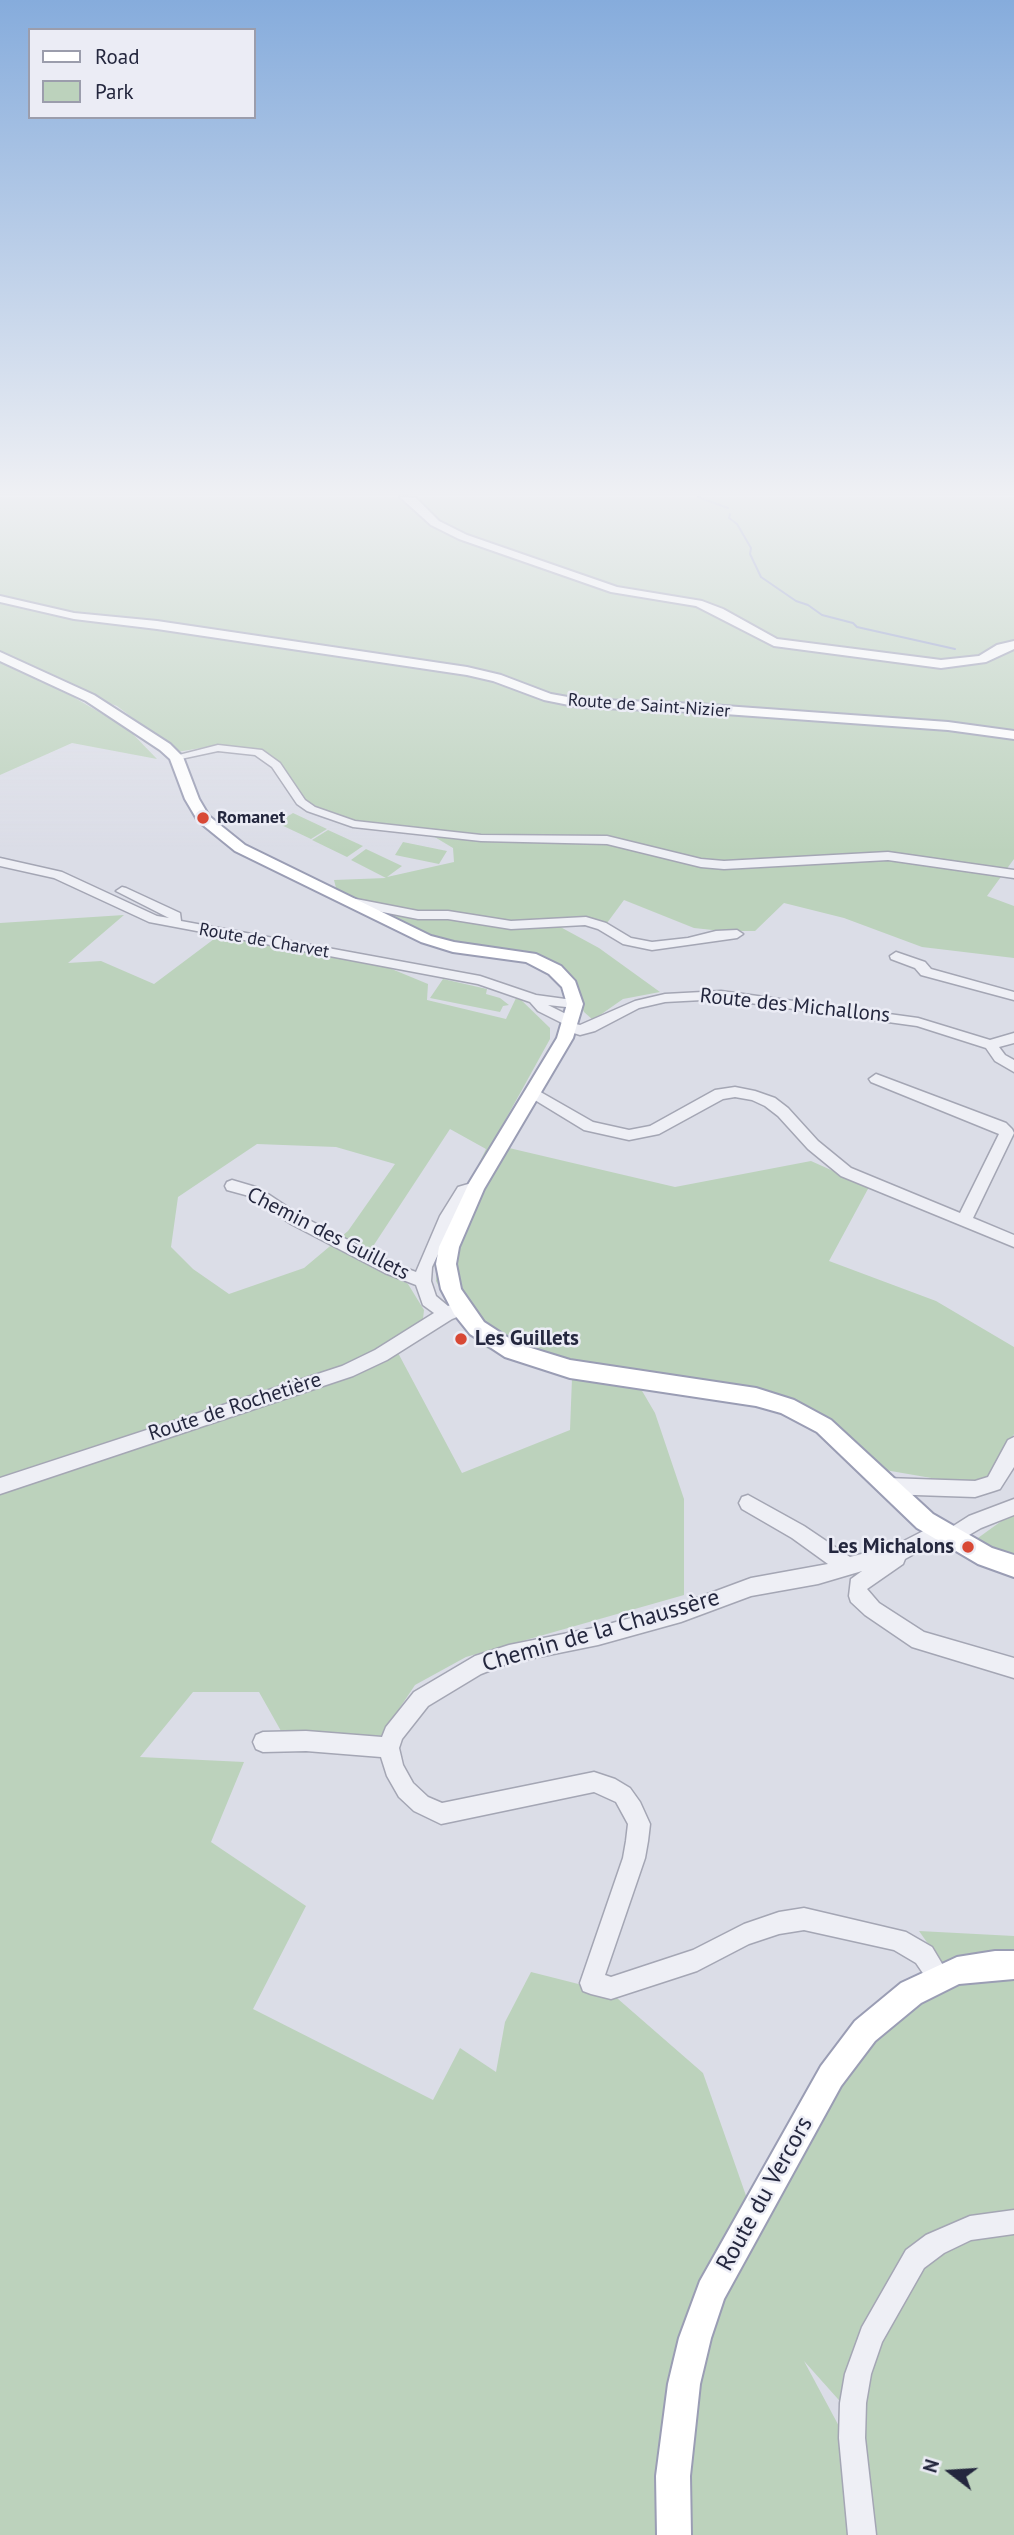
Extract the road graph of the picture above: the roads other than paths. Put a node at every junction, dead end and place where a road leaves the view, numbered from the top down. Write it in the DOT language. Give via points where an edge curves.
graph roads {
  1 [pos="74,615"];
  2 [pos="727,615"];
  3 [pos="1014,645"];
  4 [pos="0,656"];
  5 [pos="1014,735"];
  6 [pos="176,757"];
  7 [pos="0,862"];
  8 [pos="1014,874"];
  9 [pos="122,891"];
  10 [pos="349,902"];
  11 [pos="174,924"];
  12 [pos="737,934"];
  13 [pos="896,956"];
  14 [pos="1014,996"];
  15 [pos="535,999"];
  16 [pos="575,1004"];
  17 [pos="570,1024"];
  18 [pos="1014,1038"];
  19 [pos="991,1045"];
  20 [pos="1014,1067"];
  21 [pos="876,1079"];
  22 [pos="532,1094"];
  23 [pos="232,1186"];
  24 [pos="475,1188"];
  25 [pos="964,1220"];
  26 [pos="1014,1241"];
  27 [pos="423,1281"];
  28 [pos="454,1311"];
  29 [pos="1014,1445"];
  30 [pos="0,1486"];
  31 [pos="886,1486"];
  32 [pos="748,1503"];
  33 [pos="1014,1507"];
  34 [pos="944,1535"];
  35 [pos="900,1552"];
  36 [pos="1014,1566"];
  37 [pos="848,1567"];
  38 [pos="1014,1668"];
  39 [pos="263,1742"];
  40 [pos="389,1748"];
  41 [pos="1014,1965"];
  42 [pos="939,1977"];
  43 [pos="1014,2222"];
  44 [pos="674,2535"];
  45 [pos="862,2535"];
  1 -- 5 [label="main road, Route de Saint-Nizier" via="467,671 579,704 698,708"];
  2 -- 3 [label="main road" via="774,642 941,664 982,659"];
  4 -- 6 [label="main road" via="90,698"];
  6 -- 8 [label="street" via="218,748 258,752 276,765 311,810 353,824 481,838 607,840 724,865 888,856"];
  6 -- 10 [label="main road" via="199,812 229,841"];
  7 -- 11 [label="street, Route de Charvet" via="58,875 153,919"];
  9 -- 11 [label="street" via="176,916"];
  10 -- 12 [label="street" via="510,925 586,921 652,946"];
  10 -- 16 [label="main road" via="435,942 522,956 543,964 565,979"];
  11 -- 15 [label="street, Route de Charvet" via="480,980"];
  13 -- 14 [label="street" via="926,972"];
  15 -- 16 [label="street, Route de Charvet"];
  15 -- 17 [label="street, Route de Charvet"];
  16 -- 17 [label="main road"];
  17 -- 19 [label="street, Route des Michallons" via="580,1030 590,1028 642,1003 704,994 885,1015"];
  17 -- 22 [label="main road"];
  18 -- 19 [label="street"];
  19 -- 20 [label="street, Route des Michallons" via="999,1058"];
  21 -- 25 [label="street" via="1007,1133"];
  22 -- 24 [label="main road"];
  22 -- 25 [label="street" via="589,1126 629,1135 654,1130 720,1094 755,1096 783,1112 846,1172"];
  23 -- 27 [label="street, Chemin des Guillets" via="254,1192 296,1220"];
  24 -- 27 [label="street" via="463,1191 448,1216 428,1254"];
  24 -- 28 [label="main road" via="447,1256"];
  25 -- 26 [label="street"];
  27 -- 28 [label="street" via="429,1300"];
  28 -- 30 [label="street, Route de Rochetière" via="348,1371"];
  28 -- 31 [label="main road" via="492,1340 548,1363 787,1406 824,1426"];
  29 -- 31 [label="street" via="993,1483 975,1489"];
  31 -- 34 [label="main road"];
  32 -- 37 [label="street"];
  33 -- 34 [label="street"];
  34 -- 35 [label="street, Chemin de la Chaussère"];
  34 -- 36 [label="main road"];
  35 -- 37 [label="street, Chemin de la Chaussère"];
  35 -- 38 [label="street" via="858,1585 858,1596 919,1640"];
  37 -- 40 [label="street, Chemin de la Chaussère" via="751,1587 681,1613 475,1666 421,1699 393,1734"];
  39 -- 40 [label="street"];
  40 -- 42 [label="street" via="406,1790 441,1814 594,1782 623,1796 639,1824 636,1850 591,1983 611,1988 697,1960 744,1935 804,1919 898,1940 924,1955"];
  41 -- 42 [label="main road, Route du Vercors"];
  42 -- 44 [label="main road, Route du Vercors" via="885,2011 847,2052 710,2292 684,2384 673,2476"];
  43 -- 45 [label="street" via="970,2228 915,2259 871,2336 853,2403"];
}
